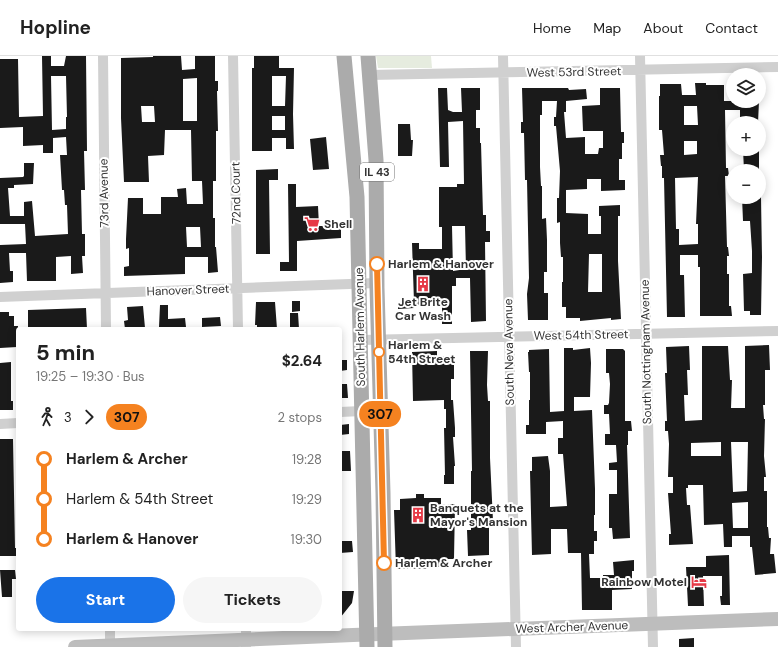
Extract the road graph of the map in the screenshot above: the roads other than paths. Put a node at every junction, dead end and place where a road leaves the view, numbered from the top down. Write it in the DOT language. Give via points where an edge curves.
graph roads {
  1 [pos="103,56"];
  2 [pos="233,56"];
  3 [pos="344,56"];
  4 [pos="368,56"];
  5 [pos="503,56"];
  6 [pos="640,56"];
  7 [pos="778,67"];
  8 [pos="640,71"];
  9 [pos="503,73"];
  10 [pos="369,75"];
  11 [pos="360,283"];
  12 [pos="377,283"];
  13 [pos="238,288"];
  14 [pos="106,293"];
  15 [pos="0,297"];
  16 [pos="106,327"];
  17 [pos="238,327"];
  18 [pos="778,332"];
  19 [pos="646,334"];
  20 [pos="508,337"];
  21 [pos="378,339"];
  22 [pos="361,340"];
  23 [pos="362,411"];
  24 [pos="342,412"];
  25 [pos="0,424"];
  26 [pos="16,424"];
  27 [pos="778,619"];
  28 [pos="652,624"];
  29 [pos="515,629"];
  30 [pos="110,631"];
  31 [pos="246,639"];
  32 [pos="385,640"];
  33 [pos="367,641"];
  34 [pos="112,646"];
  35 [pos="75,647"];
  36 [pos="516,647"];
  37 [pos="653,647"];
  1 -- 14 [label="street, 73rd Avenue"];
  2 -- 13 [label="street, 72nd Court"];
  3 -- 11 [label="main road, South Harlem Avenue / IL 43" via="357,190"];
  4 -- 10 [label="main road, South Harlem Avenue / IL 43"];
  5 -- 9 [label="street, South Neva Avenue"];
  6 -- 8 [label="street, South Nottingham Avenue"];
  7 -- 8 [label="street, West 53rd Street"];
  8 -- 9 [label="street, West 53rd Street"];
  8 -- 19 [label="street, South Nottingham Avenue"];
  9 -- 10 [label="street, West 53rd Street"];
  9 -- 20 [label="street, South Neva Avenue"];
  10 -- 12 [label="main road, South Harlem Avenue / IL 43" via="376,160"];
  11 -- 12 [label="street, Hanover Street"];
  11 -- 13 [label="street, Hanover Street"];
  11 -- 22 [label="main road, South Harlem Avenue / IL 43"];
  12 -- 21 [label="main road, South Harlem Avenue / IL 43"];
  13 -- 14 [label="street, Hanover Street"];
  13 -- 17 [label="street, 72nd Court"];
  14 -- 15 [label="street, Hanover Street"];
  14 -- 16 [label="street, 73rd Avenue"];
  18 -- 19 [label="street, West 54th Street"];
  19 -- 20 [label="street, West 54th Street"];
  19 -- 28 [label="street, South Nottingham Avenue"];
  20 -- 21 [label="street, West 54th Street"];
  20 -- 29 [label="street, South Neva Avenue"];
  21 -- 22 [label="street, West 54th Street"];
  21 -- 32 [label="main road, South Harlem Avenue / IL 43"];
  22 -- 23 [label="main road, South Harlem Avenue / IL 43"];
  23 -- 24 [label="street"];
  23 -- 33 [label="main road, South Harlem Avenue / IL 43"];
  25 -- 26 [label="street"];
  27 -- 28 [label="main road, West Archer Avenue"];
  28 -- 29 [label="main road, West Archer Avenue"];
  28 -- 37 [label="street, South Nottingham Avenue"];
  29 -- 32 [label="main road, West Archer Avenue"];
  29 -- 36 [label="street, South Neva Avenue"];
  30 -- 34 [label="street"];
  31 -- 33 [label="main road, West Archer Avenue"];
  31 -- 34 [label="main road, West Archer Avenue"];
  32 -- 33 [label="main road, West Archer Avenue"];
  34 -- 35 [label="main road, West Archer Avenue"];
}
